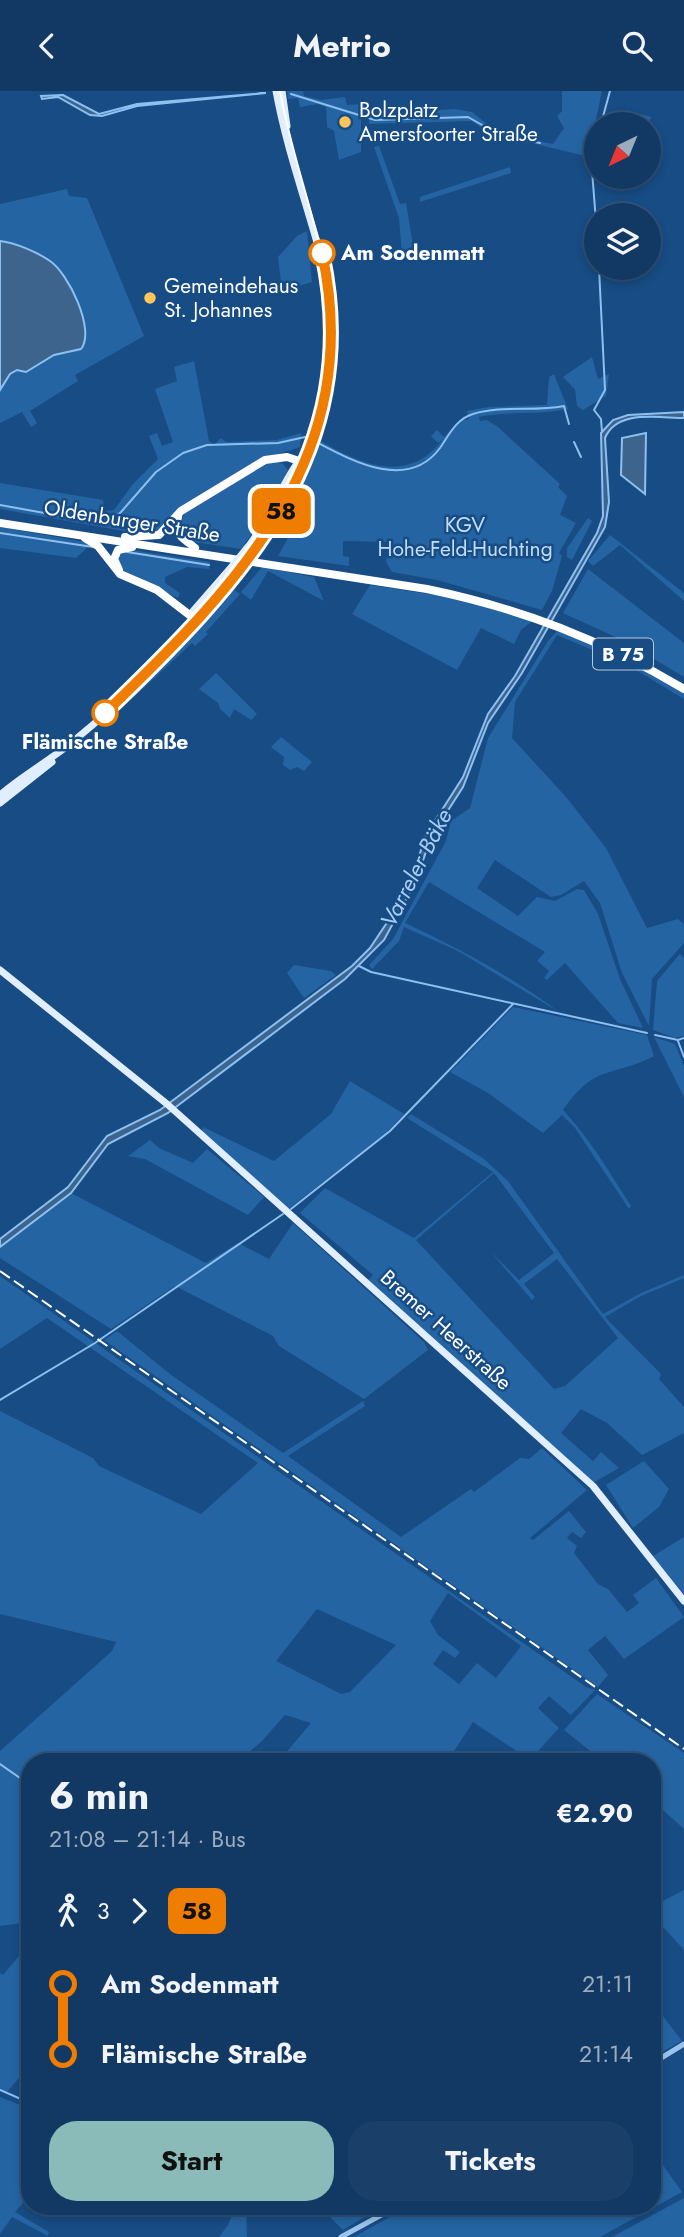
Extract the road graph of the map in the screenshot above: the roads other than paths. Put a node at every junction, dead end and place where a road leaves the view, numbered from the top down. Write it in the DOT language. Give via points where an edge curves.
graph roads {
  1 [pos="276,91"];
  2 [pos="282,91"];
  3 [pos="287,137"];
  4 [pos="300,461"];
  5 [pos="181,511"];
  6 [pos="0,520"];
  7 [pos="80,535"];
  8 [pos="125,537"];
  9 [pos="152,547"];
  10 [pos="195,548"];
  11 [pos="122,575"];
  12 [pos="542,616"];
  13 [pos="196,620"];
  14 [pos="684,687"];
  15 [pos="67,746"];
  16 [pos="0,795"];
  17 [pos="0,803"];
  18 [pos="0,969"];
  19 [pos="684,1601"];
  20 [pos="684,2044"];
  21 [pos="661,2058"];
  22 [pos="381,2215"];
  23 [pos="341,2237"];
  1 -- 3 [label="main road"];
  2 -- 3 [label="main road"];
  3 -- 4 [label="main road" via="317,241 333,349 320,425"];
  4 -- 5 [label="highway" via="265,460"];
  4 -- 13 [label="main road, bridge" via="278,516"];
  5 -- 8 [label="highway" via="159,535"];
  5 -- 10 [label="highway" via="176,531"];
  6 -- 7 [label="highway, Oldenburger Straße / B 75"];
  6 -- 8 [label="highway, Oldenburger Straße / B 75"];
  7 -- 9 [label="highway, Oldenburger Straße / B 75"];
  7 -- 11 [label="highway" via="98,546"];
  8 -- 10 [label="highway, Oldenburger Straße / B 75"];
  9 -- 11 [label="highway" via="118,550 115,563"];
  9 -- 12 [label="highway, Oldenburger Straße / B 75" via="427,589"];
  10 -- 12 [label="highway, Oldenburger Straße / B 75" via="442,587"];
  11 -- 13 [label="highway" via="158,590"];
  12 -- 14 [label="highway, B 75"];
  13 -- 15 [label="main road"];
  15 -- 16 [label="main road"];
  15 -- 17 [label="main road"];
  18 -- 19 [label="main road, Bremer Heerstraße" via="169,1106 593,1486"];
  20 -- 21 [label="street"];
  22 -- 23 [label="street"];
}
